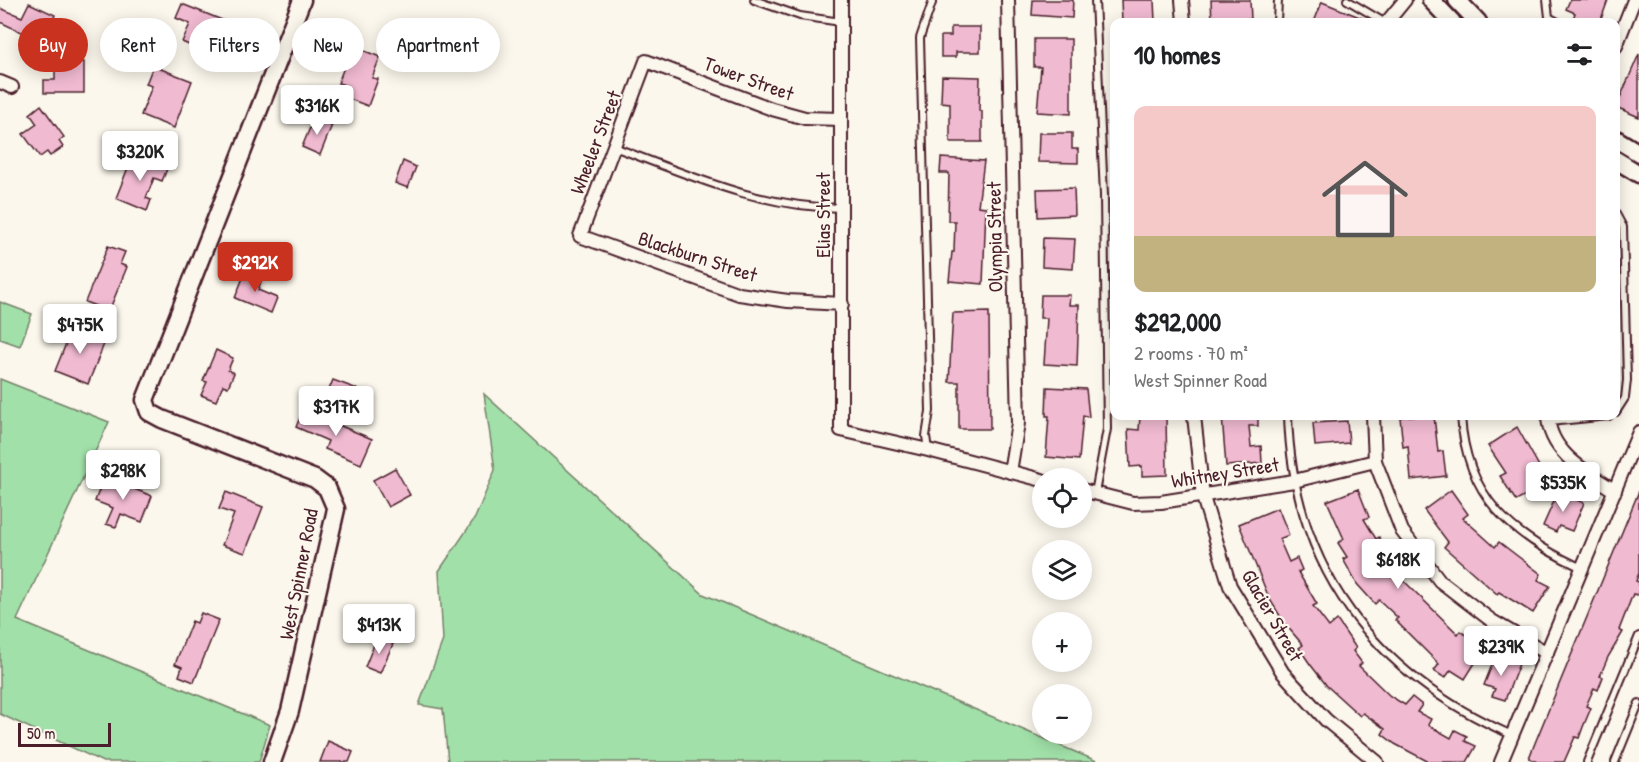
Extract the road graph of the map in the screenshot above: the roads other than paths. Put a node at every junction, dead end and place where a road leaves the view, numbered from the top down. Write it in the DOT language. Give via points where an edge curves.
graph roads {
  1 [pos="303,0"];
  2 [pos="754,0"];
  3 [pos="841,0"];
  4 [pos="933,0"];
  5 [pos="1008,0"];
  6 [pos="1095,0"];
  7 [pos="1278,0"];
  8 [pos="1347,0"];
  9 [pos="1405,0"];
  10 [pos="1431,0"];
  11 [pos="1457,0"];
  12 [pos="1547,0"];
  13 [pos="1635,0"];
  14 [pos="1278,18"];
  15 [pos="1378,18"];
  16 [pos="1389,18"];
  17 [pos="1448,18"];
  18 [pos="1472,18"];
  19 [pos="1554,18"];
  20 [pos="841,22"];
  21 [pos="1620,36"];
  22 [pos="646,62"];
  23 [pos="0,82"];
  24 [pos="12,87"];
  25 [pos="841,119"];
  26 [pos="1620,141"];
  27 [pos="614,147"];
  28 [pos="1639,153"];
  29 [pos="1620,162"];
  30 [pos="1639,174"];
  31 [pos="842,208"];
  32 [pos="1620,221"];
  33 [pos="580,236"];
  34 [pos="842,304"];
  35 [pos="1620,406"];
  36 [pos="1194,420"];
  37 [pos="1288,420"];
  38 [pos="1373,420"];
  39 [pos="1462,420"];
  40 [pos="1549,420"];
  41 [pos="1639,432"];
  42 [pos="928,450"];
  43 [pos="1375,461"];
  44 [pos="1010,472"];
  45 [pos="1032,478"];
  46 [pos="1294,481"];
  47 [pos="1615,491"];
  48 [pos="1092,493"];
  49 [pos="1095,494"];
  50 [pos="1203,497"];
  51 [pos="1582,568"];
  52 [pos="1639,636"];
  53 [pos="1547,652"];
  54 [pos="1639,703"];
  55 [pos="1512,735"];
  56 [pos="272,762"];
  57 [pos="1377,762"];
  58 [pos="1501,762"];
  59 [pos="1587,762"];
  60 [pos="1615,762"];
  1 -- 56 [label="street, West Spinner Road" via="145,400 149,412 162,419 315,479 327,488 336,510 290,711"];
  2 -- 20 [label="lane" via="800,16"];
  3 -- 20 [label="street, Elias Street"];
  4 -- 42 [label="lane" via="920,38"];
  5 -- 44 [label="street, Olympia Street" via="1018,423"];
  6 -- 49 [label="lane" via="1104,195 1107,429"];
  7 -- 14 [label="lane"];
  8 -- 15 [label="lane"];
  9 -- 16 [label="street"];
  10 -- 17 [label="street"];
  11 -- 18 [label="street"];
  12 -- 19 [label="lane" via="1547,11"];
  13 -- 21 [label="street"];
  20 -- 25 [label="street, Elias Street"];
  22 -- 25 [label="street, Tower Street" via="772,109 805,118"];
  22 -- 27 [label="street, Wheeler Street"];
  23 -- 24 [label="street"];
  25 -- 31 [label="street, Elias Street"];
  26 -- 28 [label="street"];
  27 -- 31 [label="lane" via="736,193 808,208"];
  27 -- 33 [label="street, Wheeler Street"];
  29 -- 30 [label="street"];
  31 -- 34 [label="street, Elias Street"];
  32 -- 35 [label="lane" via="1627,380 1626,398"];
  33 -- 34 [label="street, Blackburn Street" via="739,294"];
  34 -- 42 [label="street, Elias Street" via="841,430"];
  36 -- 50 [label="street, Glacier Street"];
  37 -- 46 [label="lane"];
  38 -- 43 [label="street"];
  39 -- 51 [label="lane" via="1474,476 1505,521 1538,547"];
  40 -- 47 [label="street" via="1561,449 1578,467"];
  41 -- 47 [label="street"];
  42 -- 44 [label="street"];
  43 -- 46 [label="street, Whitney Street"];
  43 -- 53 [label="street" via="1402,531 1440,581 1492,621"];
  44 -- 45 [label="street"];
  46 -- 50 [label="street, Whitney Street"];
  46 -- 55 [label="lane" via="1322,565 1380,650 1451,705"];
  47 -- 51 [label="street"];
  48 -- 49 [label="street, Whitney Street"];
  49 -- 50 [label="street, Whitney Street" via="1133,503"];
  50 -- 57 [label="street, Glacier Street" via="1230,586 1283,673 1326,720"];
  51 -- 53 [label="street"];
  52 -- 59 [label="lane"];
  53 -- 55 [label="street"];
  54 -- 60 [label="lane"];
  55 -- 58 [label="street"];
}
